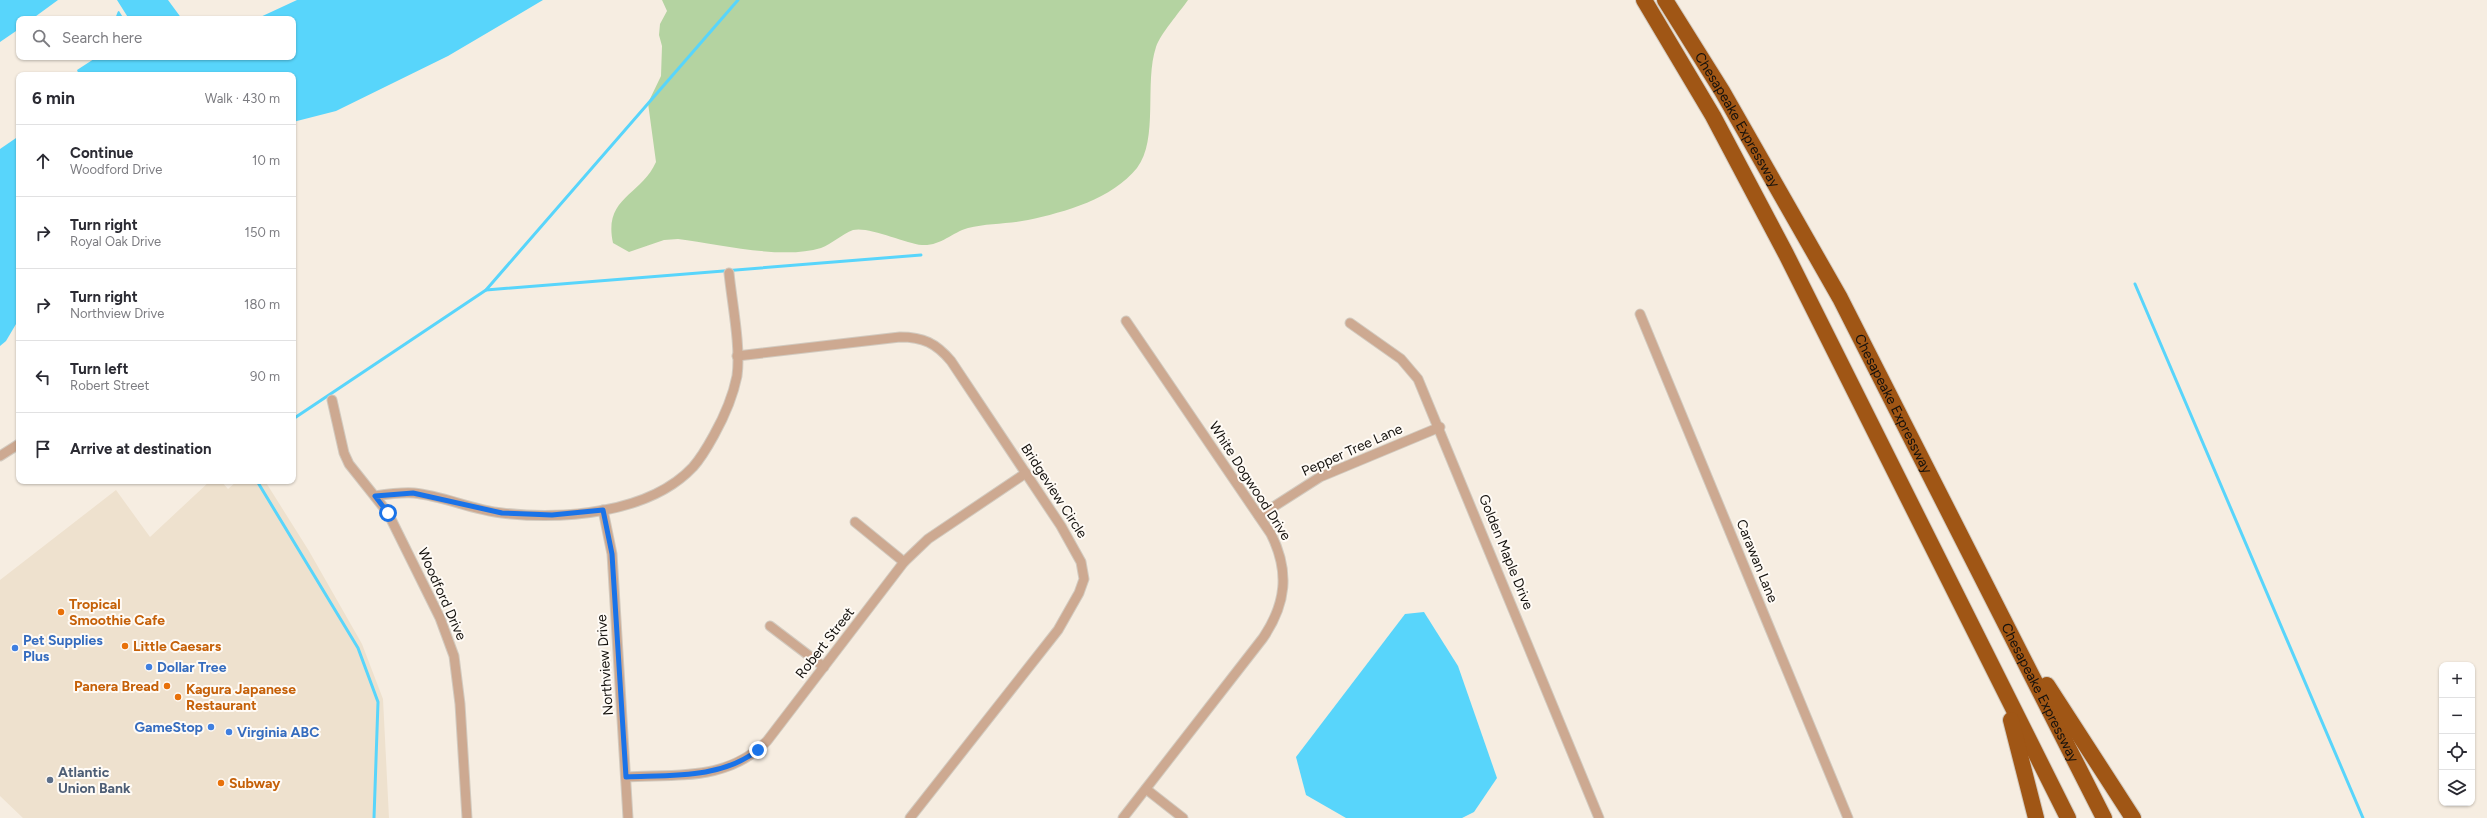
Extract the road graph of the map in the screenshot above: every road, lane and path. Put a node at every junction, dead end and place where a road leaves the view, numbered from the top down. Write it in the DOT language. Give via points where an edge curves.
graph roads {
  1 [pos="1644,0"];
  2 [pos="1665,0"];
  3 [pos="729,273"];
  4 [pos="1640,314"];
  5 [pos="1126,321"];
  6 [pos="1350,323"];
  7 [pos="737,356"];
  8 [pos="332,400"];
  9 [pos="1440,427"];
  10 [pos="16,446"];
  11 [pos="0,456"];
  12 [pos="1026,474"];
  13 [pos="375,496"];
  14 [pos="603,510"];
  15 [pos="1259,516"];
  16 [pos="855,522"];
  17 [pos="904,562"];
  18 [pos="1948,576"];
  19 [pos="770,626"];
  20 [pos="2017,647"];
  21 [pos="824,667"];
  22 [pos="626,777"];
  23 [pos="1146,789"];
  24 [pos="467,818"];
  25 [pos="628,818"];
  26 [pos="910,818"];
  27 [pos="1123,818"];
  28 [pos="1183,818"];
  29 [pos="1599,818"];
  30 [pos="1848,818"];
  31 [pos="2036,818"];
  32 [pos="2068,818"];
  33 [pos="2104,818"];
  34 [pos="2133,818"];
  1 -- 18 [label="highway, Chesapeake Expressway" via="1713,116 1779,240"];
  2 -- 20 [label="highway, Chesapeake Expressway" via="1722,90 1804,233"];
  3 -- 7 [label="street"];
  4 -- 30 [label="street, Carawan Lane"];
  5 -- 15 [label="street, White Dogwood Drive"];
  6 -- 9 [label="street, Golden Maple Drive" via="1410,369 1418,379"];
  7 -- 12 [label="street, Bridgeview Circle" via="900,337 927,340 951,360"];
  7 -- 14 [label="street" via="736,377 725,412 693,467 682,477 647,498"];
  8 -- 13 [label="street, Woodford Drive" via="344,453 349,464"];
  9 -- 15 [label="street, Pepper Tree Lane" via="1320,477"];
  9 -- 29 [label="street, Golden Maple Drive"];
  10 -- 11 [label="street"];
  12 -- 17 [label="street, Robert Street" via="928,539"];
  12 -- 26 [label="street, Bridgeview Circle" via="1075,547 1084,579 1058,630"];
  13 -- 14 [label="street" via="418,494 502,513 552,515"];
  13 -- 24 [label="street, Woodford Drive" via="388,513 408,550 446,632 454,656 460,704"];
  14 -- 22 [label="street, Northview Drive" via="612,554"];
  15 -- 23 [label="street, White Dogwood Drive" via="1276,544 1283,568 1282,591 1276,618"];
  16 -- 17 [label="street"];
  17 -- 21 [label="street, Robert Street"];
  18 -- 31 [label="highway" via="1972,642 2011,722"];
  18 -- 32 [label="highway, Chesapeake Expressway"];
  19 -- 21 [label="street"];
  20 -- 33 [label="highway, Chesapeake Expressway"];
  20 -- 34 [label="highway" via="2041,676"];
  21 -- 22 [label="street, Robert Street" via="767,741 740,763 705,772"];
  22 -- 25 [label="street, Northview Drive"];
  23 -- 27 [label="street, White Dogwood Drive"];
  23 -- 28 [label="street"];
}
